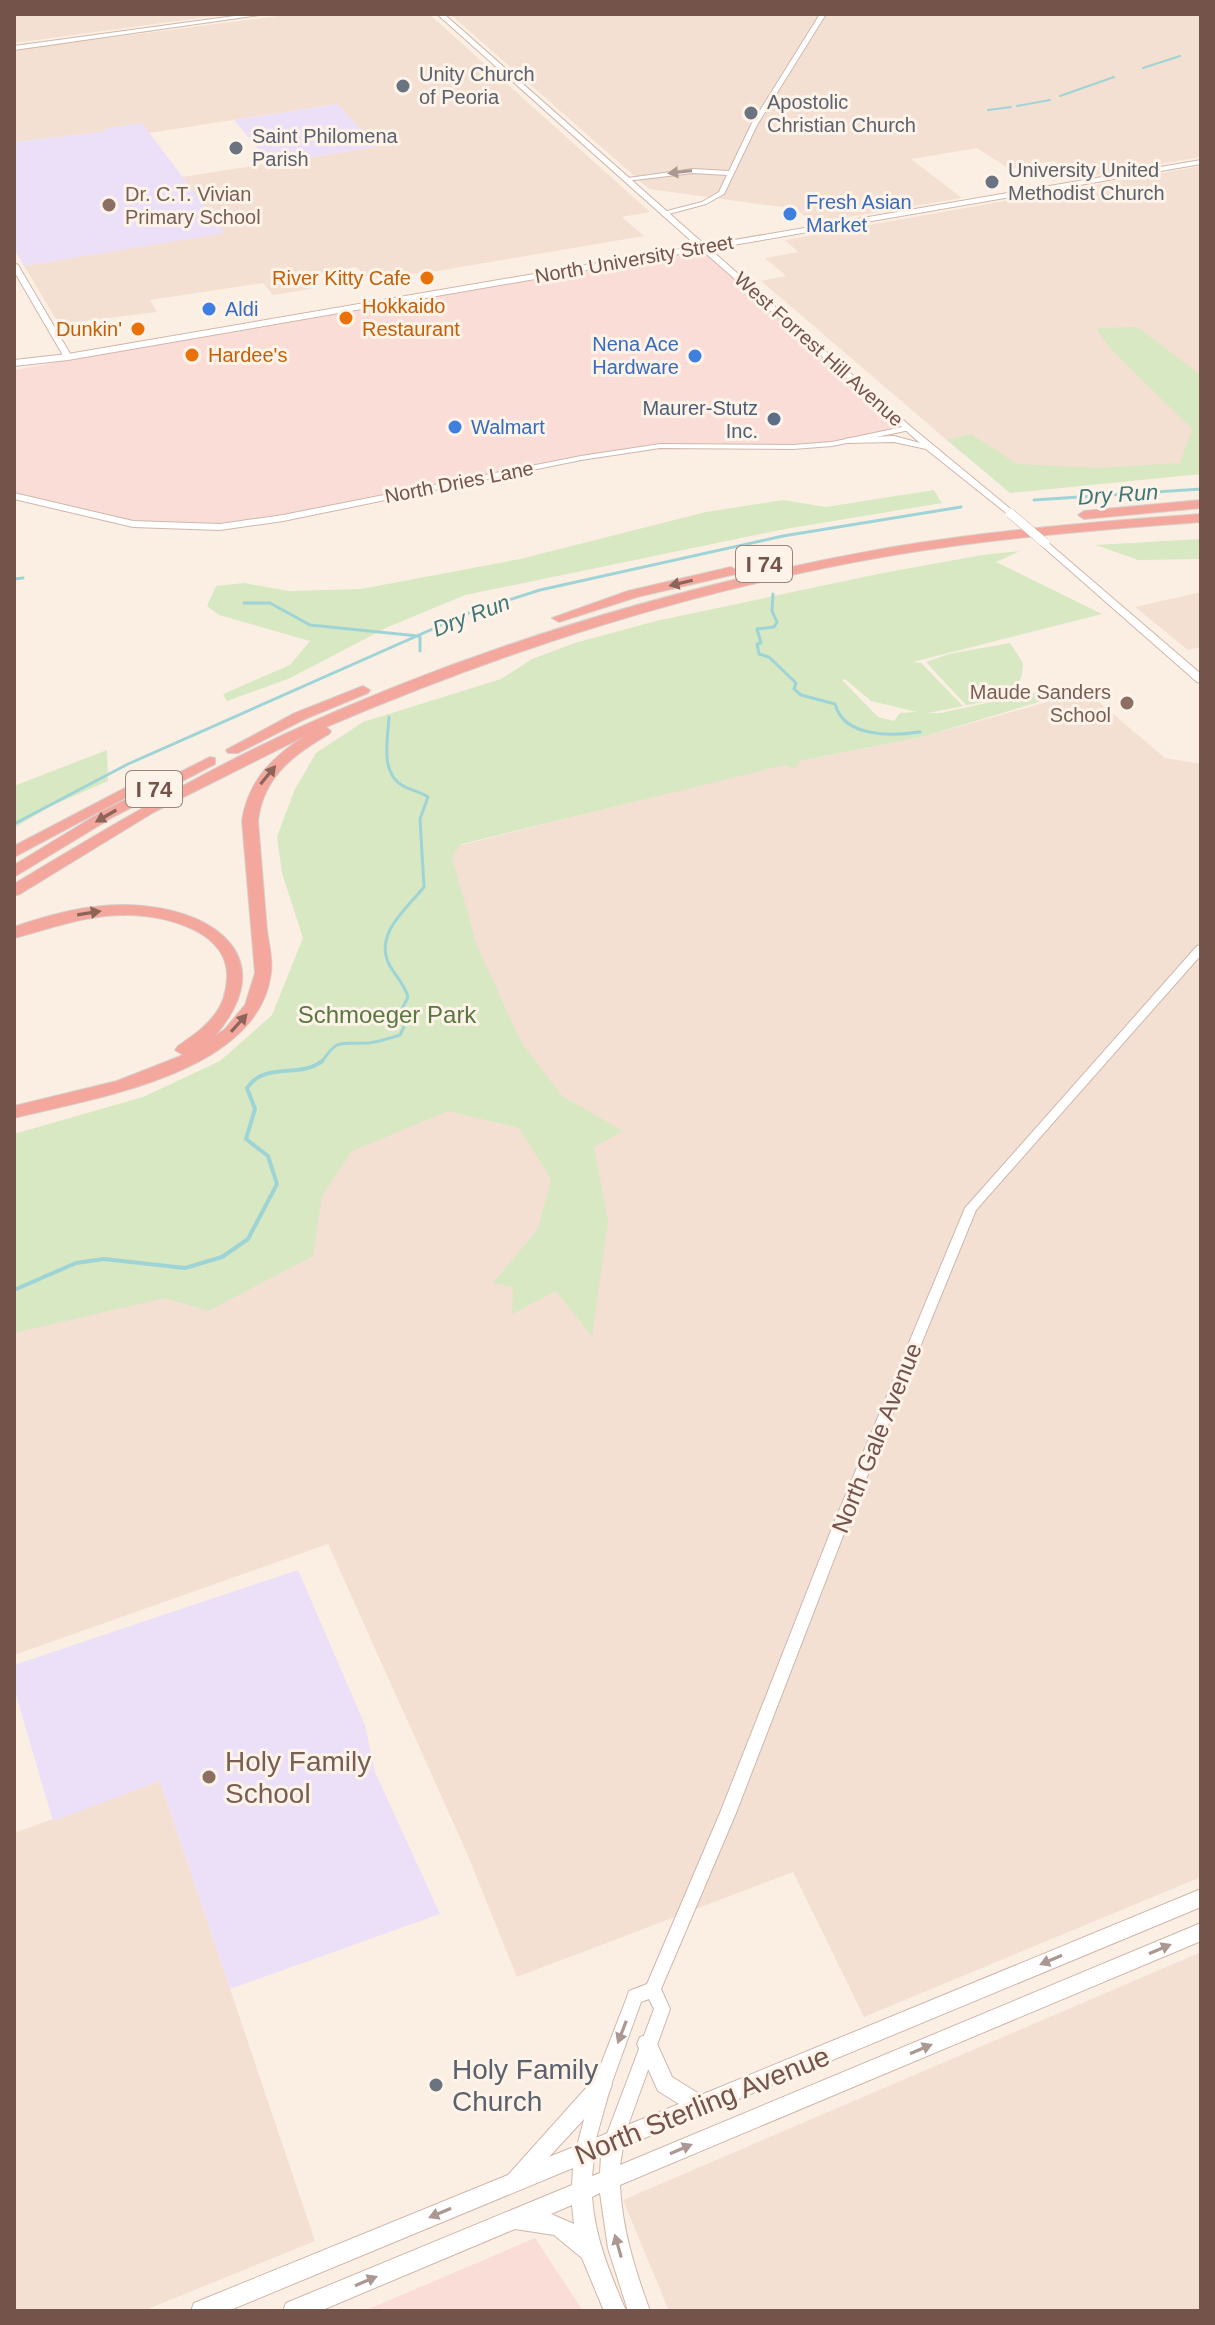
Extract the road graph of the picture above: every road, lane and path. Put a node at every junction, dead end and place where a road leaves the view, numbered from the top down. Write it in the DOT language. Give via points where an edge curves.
graph roads {
  1 [pos="264,14"];
  2 [pos="440,14"];
  3 [pos="823,14"];
  4 [pos="14,48"];
  5 [pos="1201,162"];
  6 [pos="732,173"];
  7 [pos="628,180"];
  8 [pos="665,213"];
  9 [pos="704,246"];
  10 [pos="14,265"];
  11 [pos="68,357"];
  12 [pos="14,363"];
  13 [pos="14,370"];
  14 [pos="866,391"];
  15 [pos="907,428"];
  16 [pos="854,440"];
  17 [pos="950,463"];
  18 [pos="14,496"];
  19 [pos="1201,506"];
  20 [pos="1201,518"];
  21 [pos="1201,526"];
  22 [pos="1003,535"];
  23 [pos="643,605"];
  24 [pos="549,621"];
  25 [pos="521,630"];
  26 [pos="1201,680"];
  27 [pos="300,716"];
  28 [pos="14,852"];
  29 [pos="14,872"];
  30 [pos="14,891"];
  31 [pos="14,933"];
  32 [pos="1201,948"];
  33 [pos="14,1101"];
  34 [pos="14,1112"];
  35 [pos="1201,1898"];
  36 [pos="1201,1932"];
  37 [pos="653,1989"];
  38 [pos="647,2044"];
  39 [pos="602,2085"];
  40 [pos="700,2106"];
  41 [pos="613,2142"];
  42 [pos="584,2154"];
  43 [pos="609,2179"];
  44 [pos="512,2183"];
  45 [pos="580,2191"];
  46 [pos="515,2219"];
  47 [pos="593,2264"];
  48 [pos="202,2311"];
  49 [pos="294,2311"];
  50 [pos="615,2311"];
  51 [pos="639,2311"];
  1 -- 4 [label="main road"];
  2 -- 7 [label="main road, West Forrest Hill Avenue"];
  3 -- 6 [label="street" via="759,117"];
  5 -- 9 [label="main road, North University Street"];
  6 -- 7 [label="street, one-way" via="693,171"];
  6 -- 8 [label="street" via="722,193"];
  7 -- 8 [label="main road, West Forrest Hill Avenue"];
  8 -- 9 [label="main road, West Forrest Hill Avenue"];
  9 -- 11 [label="main road, North University Street"];
  9 -- 14 [label="main road, West Forrest Hill Avenue"];
  10 -- 11 [label="street"];
  11 -- 12 [label="main road, North University Street"];
  11 -- 13 [label="main road, North University Street"];
  14 -- 15 [label="main road, West Forrest Hill Avenue"];
  14 -- 16 [label="main road" via="883,425"];
  15 -- 16 [label="street, North Dries Lane"];
  15 -- 17 [label="main road, West Forrest Hill Avenue"];
  16 -- 17 [label="main road" via="907,441"];
  16 -- 18 [label="street, North Dries Lane" via="793,447 660,446 209,528 123,523"];
  17 -- 26 [label="main road, West Forrest Hill Avenue, bridge"];
  19 -- 24 [label="highway, I 74, one-way" via="942,532 814,554 646,591"];
  20 -- 22 [label="highway, I 74"];
  21 -- 22 [label="highway"];
  22 -- 23 [label="highway, I 74" via="810,567"];
  23 -- 30 [label="highway, I 74" via="500,650 307,728 145,810"];
  34 -- 23 [label="highway, one-way" via="177,1066 215,1045 249,1012 263,973 250,814 260,785 285,757 344,720 417,688"];
  25 -- 27 [label="highway, I 74"];
  27 -- 28 [label="highway" via="264,726 163,772"];
  27 -- 29 [label="highway, I 74, one-way" via="151,791"];
  31 -- 33 [label="highway, one-way" via="97,912 166,914 217,937 232,957 237,980 234,999 218,1024 184,1050 147,1066"];
  32 -- 37 [label="street, North Gale Avenue" via="971,1208"];
  35 -- 40 [label="main road, North Sterling Avenue, one-way"];
  43 -- 36 [label="main road, North Sterling Avenue, one-way"];
  37 -- 38 [label="street, North Gale Avenue" via="662,2009"];
  37 -- 39 [label="street, North Gale Avenue, one-way" via="635,1997"];
  38 -- 40 [label="main road" via="665,2084"];
  38 -- 41 [label="street, North Gale Avenue"];
  39 -- 42 [label="street, North Gale Avenue"];
  39 -- 44 [label="main road"];
  40 -- 41 [label="main road, North Sterling Avenue"];
  41 -- 42 [label="main road, North Sterling Avenue"];
  41 -- 43 [label="main road, North Gale Avenue"];
  42 -- 44 [label="main road, North Sterling Avenue"];
  42 -- 45 [label="main road"];
  43 -- 45 [label="main road, North Sterling Avenue"];
  51 -- 43 [label="main road, North Gale Avenue, one-way" via="613,2228"];
  44 -- 48 [label="main road, North Sterling Avenue, one-way"];
  45 -- 46 [label="main road, North Sterling Avenue"];
  45 -- 47 [label="main road"];
  46 -- 47 [label="main road" via="565,2229"];
  49 -- 46 [label="main road, North Sterling Avenue, one-way"];
  47 -- 50 [label="main road"];
}
